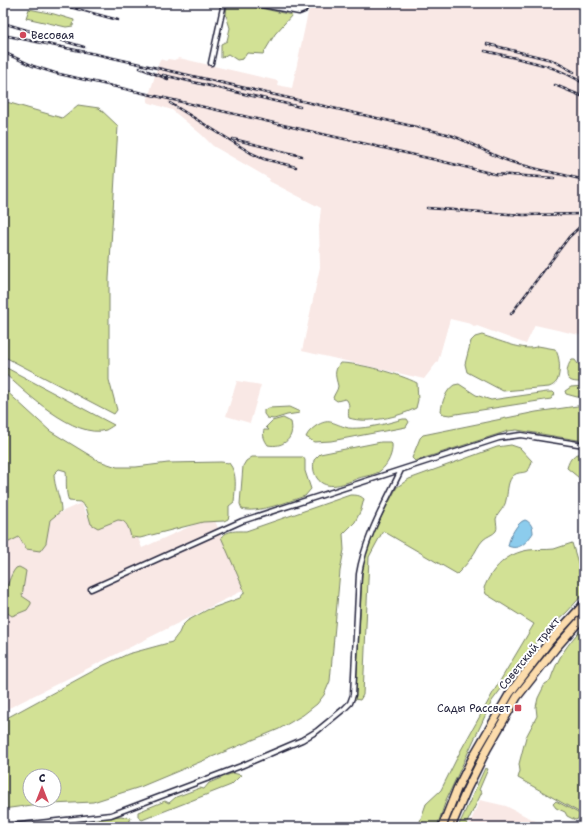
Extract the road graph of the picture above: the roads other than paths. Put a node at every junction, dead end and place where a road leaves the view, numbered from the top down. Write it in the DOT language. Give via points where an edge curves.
graph roads {
  1 [pos="224,3"];
  2 [pos="253,3"];
  3 [pos="307,3"];
  4 [pos="211,63"];
  5 [pos="584,445"];
  6 [pos="401,470"];
  7 [pos="91,589"];
  8 [pos="584,604"];
  9 [pos="584,616"];
  10 [pos="3,826"];
  11 [pos="442,827"];
  12 [pos="451,827"];
  1 -- 4 [label="street"];
  2 -- 3 [label="street" via="299,12 304,10"];
  5 -- 6 [label="street" via="521,435 499,438"];
  6 -- 7 [label="street" via="242,521"];
  6 -- 10 [label="street" via="368,540 361,561 353,695 345,708 302,740 111,815"];
  8 -- 11 [label="highway, Советский тракт" via="549,642 510,693 474,755"];
  9 -- 12 [label="highway, Советский тракт" via="517,697 487,749"];
}
